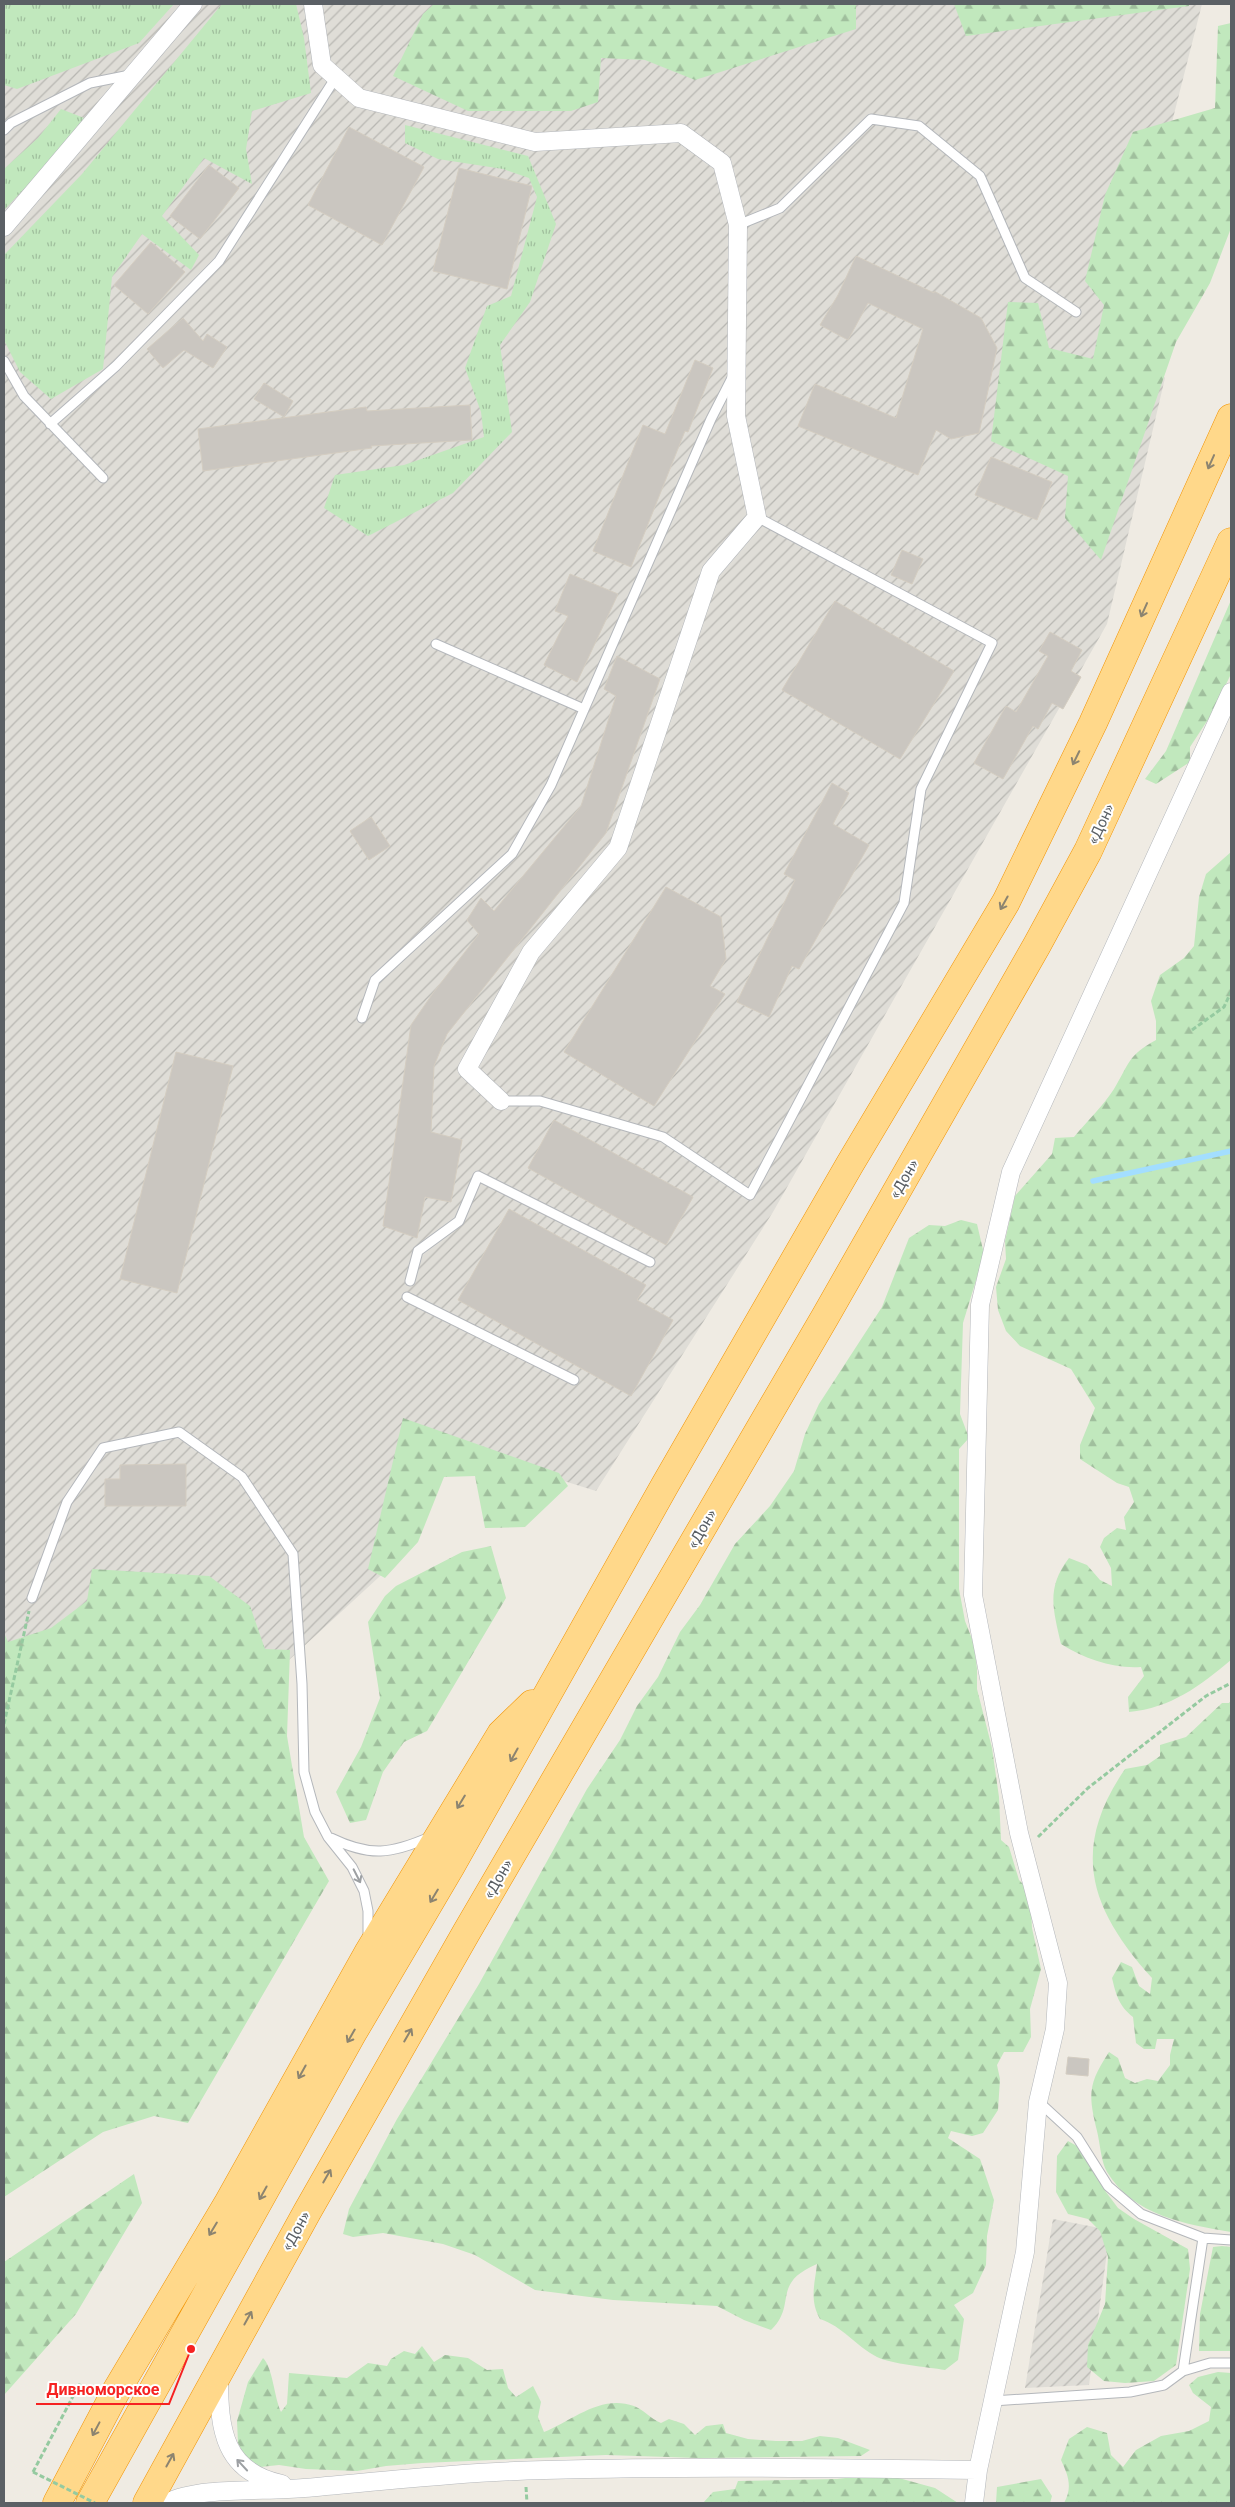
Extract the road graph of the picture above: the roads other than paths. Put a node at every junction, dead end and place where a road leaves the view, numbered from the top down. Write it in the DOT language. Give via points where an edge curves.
graph roads {
  1 [pos="193,4"];
  2 [pos="313,4"];
  3 [pos="134,74"];
  4 [pos="336,77"];
  5 [pos="4,130"];
  6 [pos="738,224"];
  7 [pos="4,227"];
  8 [pos="1076,312"];
  9 [pos="4,361"];
  10 [pos="736,370"];
  11 [pos="1231,418"];
  12 [pos="50,424"];
  13 [pos="103,478"];
  14 [pos="758,517"];
  15 [pos="1231,542"];
  16 [pos="436,644"];
  17 [pos="1231,692"];
  18 [pos="584,709"];
  19 [pos="362,1018"];
  20 [pos="501,1101"];
  21 [pos="650,1262"];
  22 [pos="410,1281"];
  23 [pos="407,1297"];
  24 [pos="574,1380"];
  25 [pos="32,1598"];
  26 [pos="555,1682"];
  27 [pos="444,1832"];
  28 [pos="328,1837"];
  29 [pos="368,1953"];
  30 [pos="1038,2102"];
  31 [pos="1203,2238"];
  32 [pos="1231,2240"];
  33 [pos="1231,2362"];
  34 [pos="219,2371"];
  35 [pos="1183,2371"];
  36 [pos="993,2401"];
  37 [pos="978,2470"];
  38 [pos="302,2488"];
  39 [pos="57,2503"];
  40 [pos="90,2503"];
  41 [pos="147,2503"];
  42 [pos="167,2503"];
  43 [pos="974,2503"];
  1 -- 3 [label="street"];
  2 -- 4 [label="street" via="322,65"];
  3 -- 5 [label="lane" via="90,83 11,123"];
  3 -- 7 [label="street"];
  4 -- 6 [label="street" via="359,98 535,142 681,133 722,163"];
  4 -- 12 [label="lane" via="219,262 116,366"];
  6 -- 8 [label="lane" via="780,208 871,119 919,126 980,176 1025,278"];
  6 -- 10 [label="street"];
  9 -- 12 [label="lane" via="24,396"];
  10 -- 14 [label="street" via="736,416"];
  10 -- 18 [label="lane" via="710,419"];
  11 -- 26 [label="highway, one-way" via="1093,723 1006,902 845,1173"];
  12 -- 13 [label="lane"];
  14 -- 20 [label="street" via="711,571 618,848 531,952 467,1069"];
  14 -- 20 [label="lane" via="992,644 922,789 904,903 750,1195 663,1137 540,1101"];
  34 -- 15 [label="highway, «Дон», one-way" via="466,1934 826,1317 1038,945 1088,851"];
  16 -- 18 [label="lane"];
  17 -- 30 [label="street" via="1011,1172 980,1305 973,1596 1024,1852 1058,1982 1055,2029"];
  18 -- 19 [label="lane" via="552,785 512,854 375,980"];
  21 -- 22 [label="lane" via="478,1176 459,1221 418,1251"];
  23 -- 24 [label="lane"];
  25 -- 28 [label="lane" via="67,1502 102,1448 179,1432 242,1478 293,1554 304,1772 315,1812"];
  26 -- 27 [label="highway, one-way" via="502,1734"];
  26 -- 40 [label="highway, one-way" via="342,2051"];
  27 -- 28 [label="lane" via="408,1847 379,1852 355,1850"];
  27 -- 29 [label="highway"];
  28 -- 29 [label="lane, one-way" via="352,1867 364,1891 368,1911"];
  29 -- 39 [label="highway, one-way" via="228,2205 115,2393"];
  30 -- 31 [label="lane" via="1077,2138 1108,2186 1141,2214"];
  30 -- 36 [label="street" via="1025,2252"];
  31 -- 32 [label="lane"];
  31 -- 35 [label="lane"];
  33 -- 35 [label="lane" via="1210,2363"];
  38 -- 34 [label="street, one-way" via="263,2480 242,2468 230,2450 222,2425"];
  41 -- 34 [label="highway, «Дон», one-way"];
  35 -- 36 [label="lane" via="1164,2385 1130,2392"];
  36 -- 37 [label="street"];
  37 -- 38 [label="street" via="544,2470"];
  37 -- 43 [label="street"];
  38 -- 42 [label="street" via="205,2494"];
}
